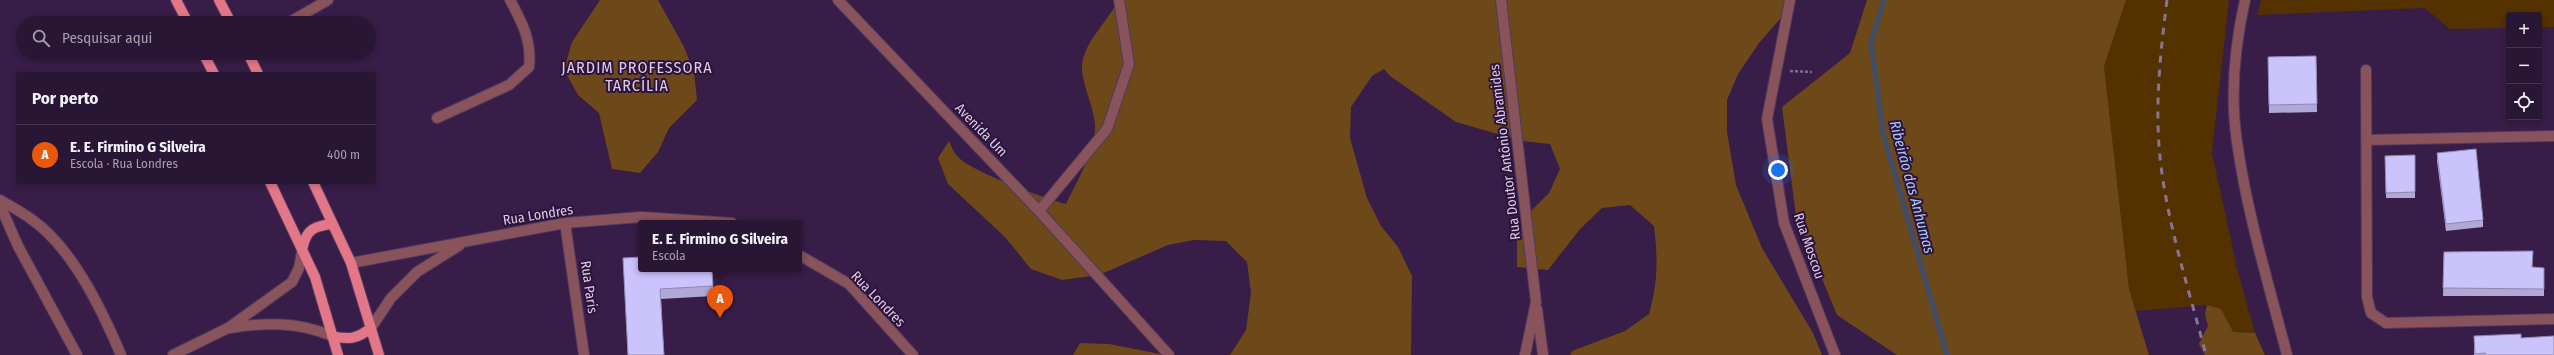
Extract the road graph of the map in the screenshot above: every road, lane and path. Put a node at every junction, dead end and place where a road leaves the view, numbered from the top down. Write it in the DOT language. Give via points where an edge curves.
graph roads {
  1 [pos="176,0"];
  2 [pos="219,0"];
  3 [pos="328,0"];
  4 [pos="510,0"];
  5 [pos="838,0"];
  6 [pos="1119,0"];
  7 [pos="1501,0"];
  8 [pos="1790,0"];
  9 [pos="2244,0"];
  10 [pos="184,16"];
  11 [pos="227,16"];
  12 [pos="300,16"];
  13 [pos="207,60"];
  14 [pos="251,60"];
  15 [pos="1776,70"];
  16 [pos="2366,70"];
  17 [pos="213,72"];
  18 [pos="257,72"];
  19 [pos="1812,72"];
  20 [pos="437,118"];
  21 [pos="2554,136"];
  22 [pos="2367,140"];
  23 [pos="271,184"];
  24 [pos="313,184"];
  25 [pos="0,200"];
  26 [pos="0,205"];
  27 [pos="1039,211"];
  28 [pos="686,220"];
  29 [pos="565,223"];
  30 [pos="332,224"];
  31 [pos="465,242"];
  32 [pos="303,246"];
  33 [pos="802,257"];
  34 [pos="351,263"];
  35 [pos="1536,302"];
  36 [pos="2554,319"];
  37 [pos="228,328"];
  38 [pos="371,328"];
  39 [pos="332,336"];
  40 [pos="77,355"];
  41 [pos="121,355"];
  42 [pos="173,355"];
  43 [pos="338,355"];
  44 [pos="379,355"];
  45 [pos="584,355"];
  46 [pos="913,355"];
  47 [pos="1169,355"];
  48 [pos="1525,355"];
  49 [pos="1543,355"];
  50 [pos="1835,355"];
  51 [pos="2287,355"];
  1 -- 10 [label="main road"];
  2 -- 11 [label="main road"];
  3 -- 12 [label="street"];
  4 -- 20 [label="street" via="526,31 531,52 529,67 509,85"];
  5 -- 27 [label="street, Avenida Um"];
  6 -- 27 [label="street" via="1129,64 1107,129"];
  7 -- 35 [label="street, Rua Doutor Antônio Abramides"];
  8 -- 15 [label="street, Rua Moscou"];
  9 -- 51 [label="street" via="2238,33 2236,141 2246,193"];
  13 -- 17 [label="main road"];
  14 -- 18 [label="main road"];
  15 -- 19 [label="path"];
  15 -- 50 [label="street, Rua Moscou" via="1767,119 1784,223"];
  16 -- 22 [label="street"];
  21 -- 22 [label="street"];
  22 -- 36 [label="street" via="2367,297 2371,313 2386,323"];
  23 -- 32 [label="main road"];
  24 -- 30 [label="main road"];
  25 -- 41 [label="street" via="32,219 62,248 101,310"];
  26 -- 40 [label="street" via="18,246"];
  27 -- 47 [label="street, Avenida Um"];
  28 -- 29 [label="street, Rua Londres" via="641,217"];
  29 -- 31 [label="street, Rua Londres"];
  29 -- 45 [label="street, Rua Paris"];
  30 -- 32 [label="main road" via="316,226 308,231"];
  30 -- 34 [label="main road"];
  31 -- 34 [label="street, Rua Londres"];
  31 -- 38 [label="street" via="417,272 391,298"];
  32 -- 37 [label="street" via="299,268 292,282"];
  32 -- 39 [label="main road"];
  33 -- 46 [label="street, Rua Londres" via="849,284"];
  34 -- 38 [label="main road"];
  35 -- 48 [label="street, Rua Doutor Antônio Abramides"];
  35 -- 49 [label="street, Rua Doutor Antônio Abramides"];
  37 -- 39 [label="street" via="292,324"];
  37 -- 42 [label="street"];
  38 -- 39 [label="main road" via="358,338"];
  38 -- 44 [label="main road"];
  39 -- 43 [label="main road"];
}
